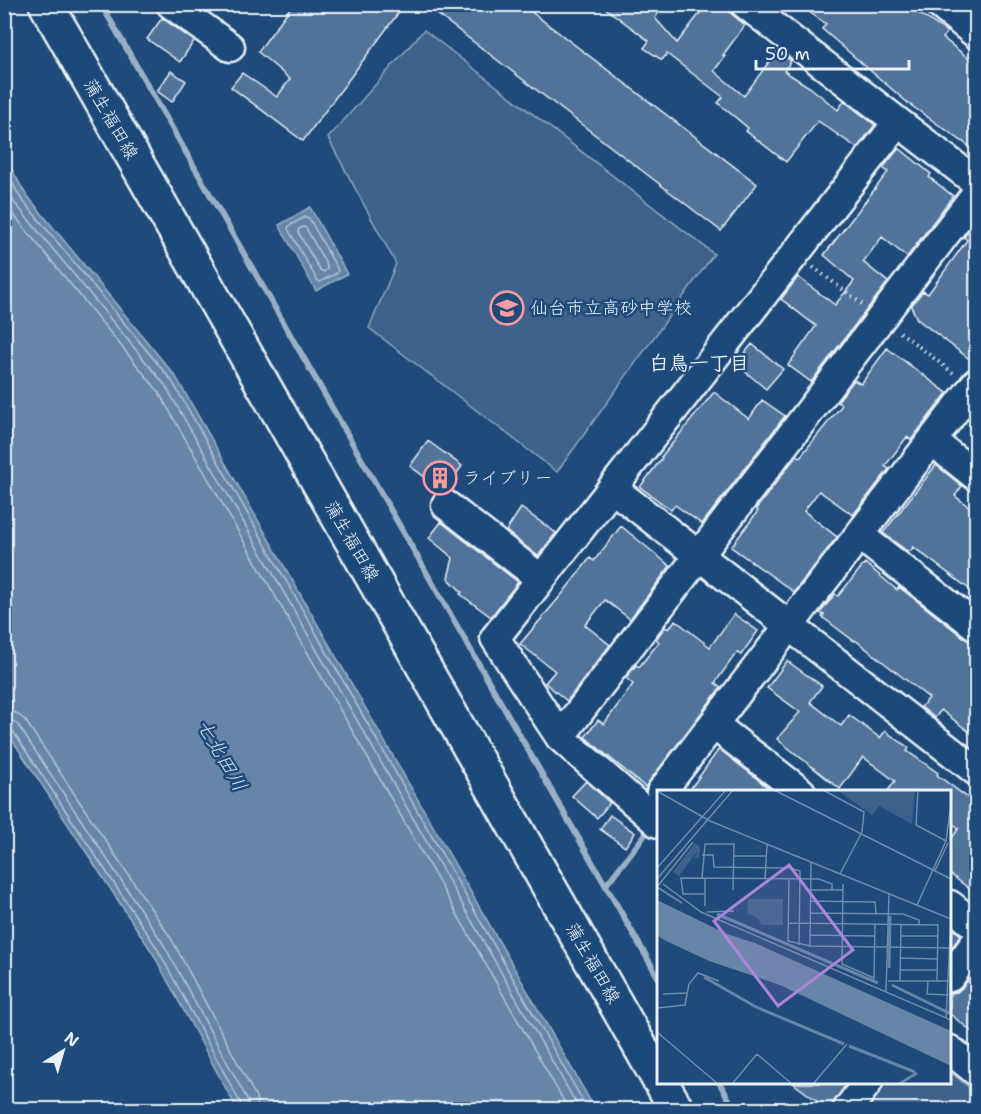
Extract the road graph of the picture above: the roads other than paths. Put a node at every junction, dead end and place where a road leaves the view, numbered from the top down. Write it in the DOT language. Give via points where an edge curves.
graph roads {
  1 [pos="46,4"];
  2 [pos="171,4"];
  3 [pos="745,4"];
  4 [pos="939,4"];
  5 [pos="976,34"];
  6 [pos="230,47"];
  7 [pos="898,122"];
  8 [pos="976,182"];
  9 [pos="976,194"];
  10 [pos="976,383"];
  11 [pos="939,447"];
  12 [pos="976,476"];
  13 [pos="612,488"];
  14 [pos="446,505"];
  15 [pos="866,540"];
  16 [pos="699,556"];
  17 [pos="541,579"];
  18 [pos="976,626"];
  19 [pos="796,631"];
  20 [pos="720,730"];
  21 [pos="560,737"];
  22 [pos="976,771"];
  23 [pos="670,790"];
  24 [pos="798,790"];
  25 [pos="655,808"];
  26 [pos="951,906"];
  27 [pos="976,926"];
  28 [pos="976,942"];
  29 [pos="951,975"];
  30 [pos="951,1051"];
  31 [pos="976,1071"];
  32 [pos="657,1076"];
  33 [pos="662,1084"];
  34 [pos="867,1084"];
  35 [pos="677,1110"];
  36 [pos="847,1110"];
  1 -- 32 [label="main road, 蒲生福田線"];
  2 -- 6 [label="street"];
  3 -- 7 [label="street"];
  4 -- 5 [label="street"];
  7 -- 8 [label="street"];
  7 -- 13 [label="street"];
  9 -- 16 [label="street"];
  10 -- 11 [label="street"];
  11 -- 12 [label="street"];
  11 -- 15 [label="street"];
  13 -- 16 [label="street"];
  13 -- 17 [label="street"];
  14 -- 17 [label="street"];
  15 -- 18 [label="street"];
  15 -- 19 [label="street"];
  16 -- 19 [label="street"];
  16 -- 21 [label="street"];
  17 -- 21 [label="street" via="495,638"];
  19 -- 20 [label="street"];
  19 -- 22 [label="street"];
  20 -- 23 [label="street"];
  20 -- 24 [label="street"];
  21 -- 25 [label="street"];
  26 -- 27 [label="street"];
  28 -- 29 [label="street"];
  30 -- 31 [label="street"];
  33 -- 35 [label="main road"];
  34 -- 36 [label="street"];
}
